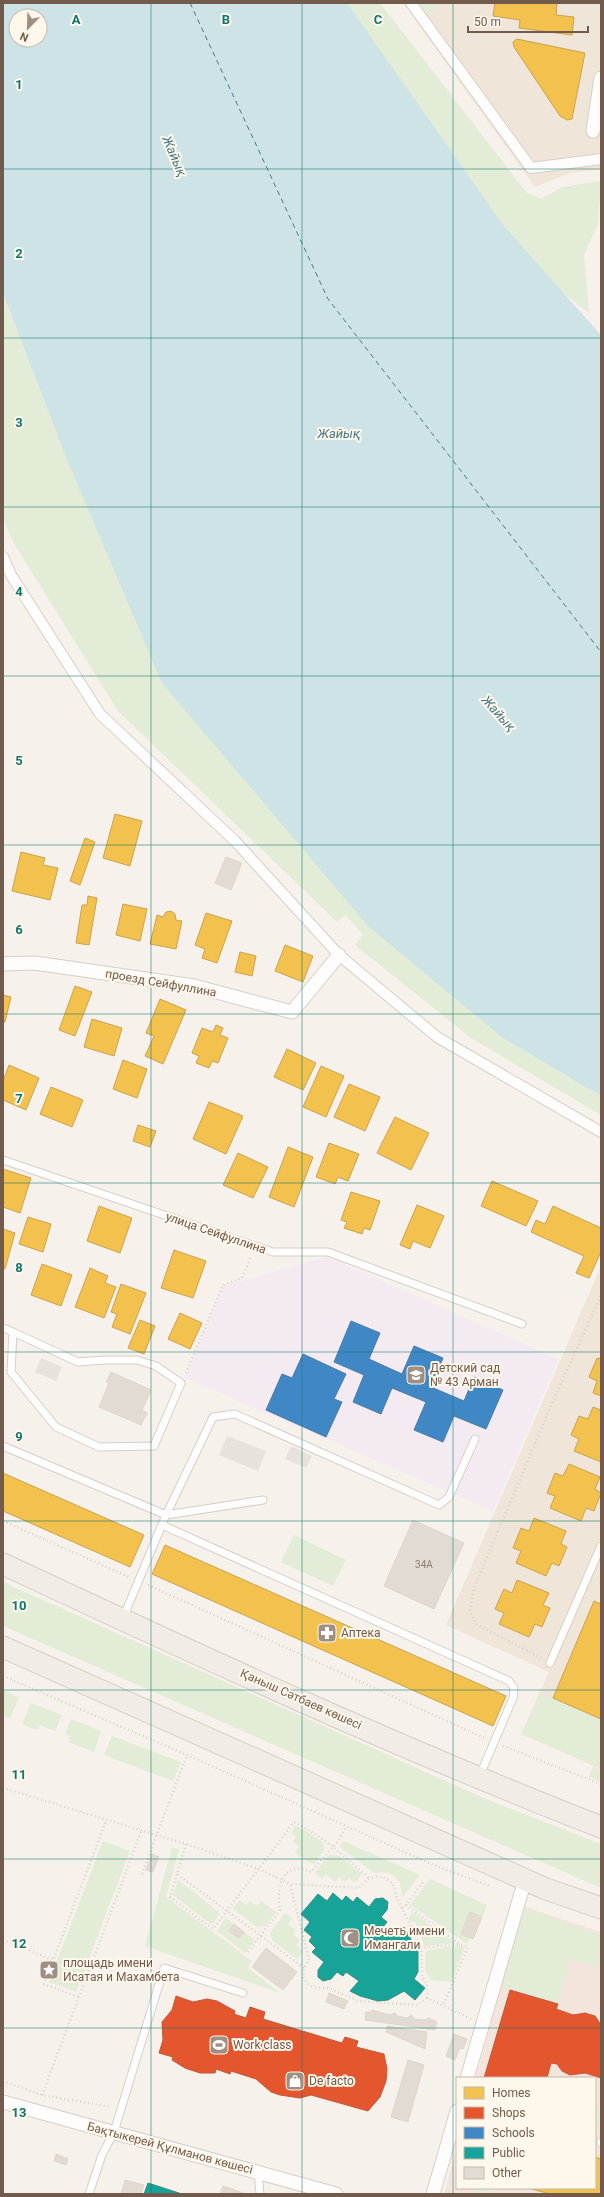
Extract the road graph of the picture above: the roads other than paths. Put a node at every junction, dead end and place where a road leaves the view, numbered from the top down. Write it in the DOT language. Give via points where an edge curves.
graph roads {
  1 [pos="411,3"];
  2 [pos="601,78"];
  3 [pos="593,131"];
  4 [pos="601,159"];
  5 [pos="3,557"];
  6 [pos="340,955"];
  7 [pos="3,964"];
  8 [pos="601,1132"];
  9 [pos="3,1160"];
  10 [pos="522,1324"];
  11 [pos="3,1328"];
  12 [pos="13,1332"];
  13 [pos="475,1439"];
  14 [pos="3,1446"];
  15 [pos="263,1500"];
  16 [pos="166,1515"];
  17 [pos="162,1525"];
  18 [pos="601,1546"];
  19 [pos="3,1564"];
  20 [pos="122,1620"];
  21 [pos="3,1647"];
  22 [pos="550,1663"];
  23 [pos="478,1779"];
  24 [pos="601,1827"];
  25 [pos="525,1880"];
  26 [pos="601,1908"];
  27 [pos="243,1993"];
  28 [pos="466,2077"];
  29 [pos="3,2102"];
  30 [pos="456,2114"];
  31 [pos="114,2132"];
  32 [pos="258,2172"];
  33 [pos="89,2194"];
  34 [pos="260,2194"];
  35 [pos="336,2194"];
  36 [pos="433,2194"];
  1 -- 4 [label="street" via="531,168"];
  2 -- 3 [label="street"];
  5 -- 6 [label="street" via="11,575 100,714 235,841"];
  6 -- 7 [label="street, проезд Сейфуллина" via="292,1012 194,986 35,963"];
  6 -- 8 [label="street" via="437,1037"];
  9 -- 10 [label="lane, улица Сейфуллина" via="272,1252 328,1252"];
  11 -- 12 [label="lane"];
  12 -- 12 [label="lane" via="11,1372 56,1427 99,1447 154,1446 181,1383 156,1366 137,1360 78,1362"];
  13 -- 16 [label="lane" via="449,1497 440,1505 235,1414 213,1417"];
  14 -- 16 [label="lane"];
  15 -- 16 [label="lane"];
  16 -- 17 [label="lane"];
  17 -- 20 [label="lane"];
  17 -- 23 [label="lane" via="509,1681 514,1688 513,1698"];
  18 -- 22 [label="lane"];
  19 -- 20 [label="main road, Қаныш Сәтбаев көшесі"];
  20 -- 23 [label="main road, Қаныш Сәтбаев көшесі"];
  21 -- 25 [label="main road"];
  23 -- 24 [label="main road, Қаныш Сәтбаев көшесі"];
  25 -- 26 [label="main road"];
  25 -- 28 [label="street"];
  27 -- 31 [label="lane" via="164,1968"];
  29 -- 31 [label="street, Бақтыкерей Құлманов көшесі"];
  30 -- 36 [label="street"];
  31 -- 32 [label="street, Бақтыкерей Құлманов көшесі"];
  31 -- 33 [label="lane" via="102,2155"];
  32 -- 34 [label="lane"];
  32 -- 35 [label="street, Бақтыкерей Құлманов көшесі"];
}
